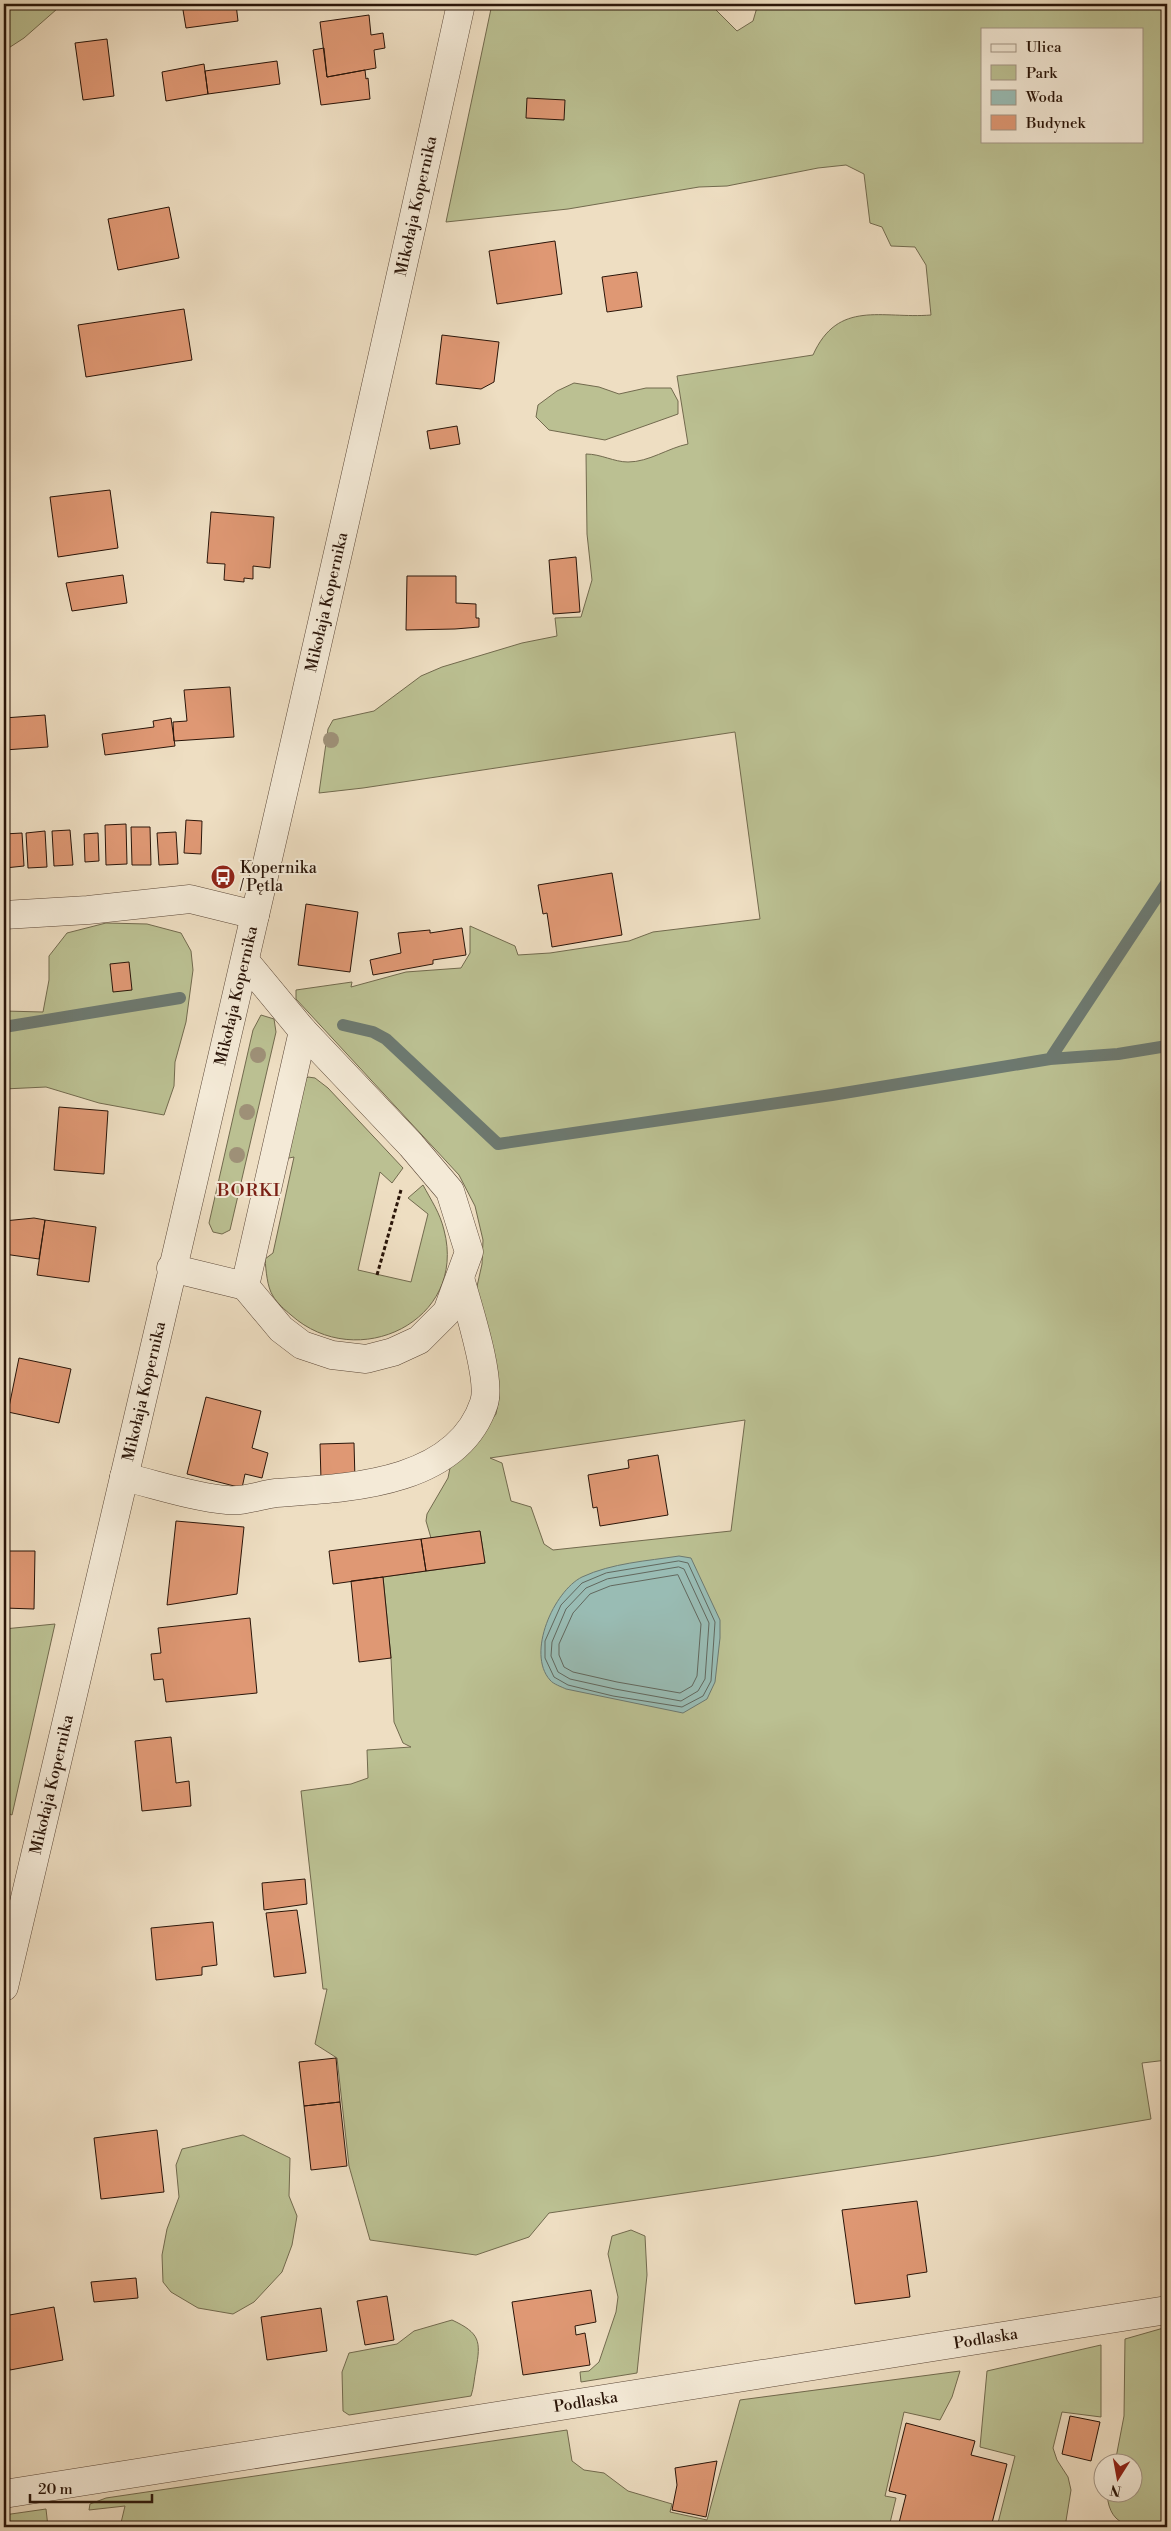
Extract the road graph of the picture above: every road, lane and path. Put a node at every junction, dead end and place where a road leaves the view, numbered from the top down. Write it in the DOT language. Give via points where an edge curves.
graph roads {
  1 [pos="461,4"];
  2 [pos="4,915"];
  3 [pos="255,915"];
  4 [pos="244,961"];
  5 [pos="303,1031"];
  6 [pos="423,1158"];
  7 [pos="171,1268"];
  8 [pos="377,1275"];
  9 [pos="460,1278"];
  10 [pos="245,1286"];
  11 [pos="124,1477"];
  12 [pos="4,1987"];
  13 [pos="1167,2310"];
  14 [pos="4,2494"];
  1 -- 3 [label="street, Mikołaja Kopernika"];
  2 -- 3 [label="street" via="190,899"];
  3 -- 4 [label="street, Mikołaja Kopernika"];
  4 -- 5 [label="street"];
  4 -- 7 [label="street, Mikołaja Kopernika"];
  5 -- 6 [label="street"];
  5 -- 10 [label="street"];
  6 -- 8 [label="path" via="401,1191"];
  6 -- 9 [label="street" via="450,1191 469,1252"];
  7 -- 10 [label="street"];
  7 -- 11 [label="street, Mikołaja Kopernika"];
  9 -- 10 [label="street" via="447,1312 419,1340 393,1352 366,1359 332,1355 302,1344 281,1329"];
  9 -- 11 [label="street" via="483,1363 485,1401 473,1427 459,1444 439,1458 386,1481 229,1501"];
  11 -- 12 [label="street, Mikołaja Kopernika"];
  13 -- 14 [label="street, Podlaska"];
}
